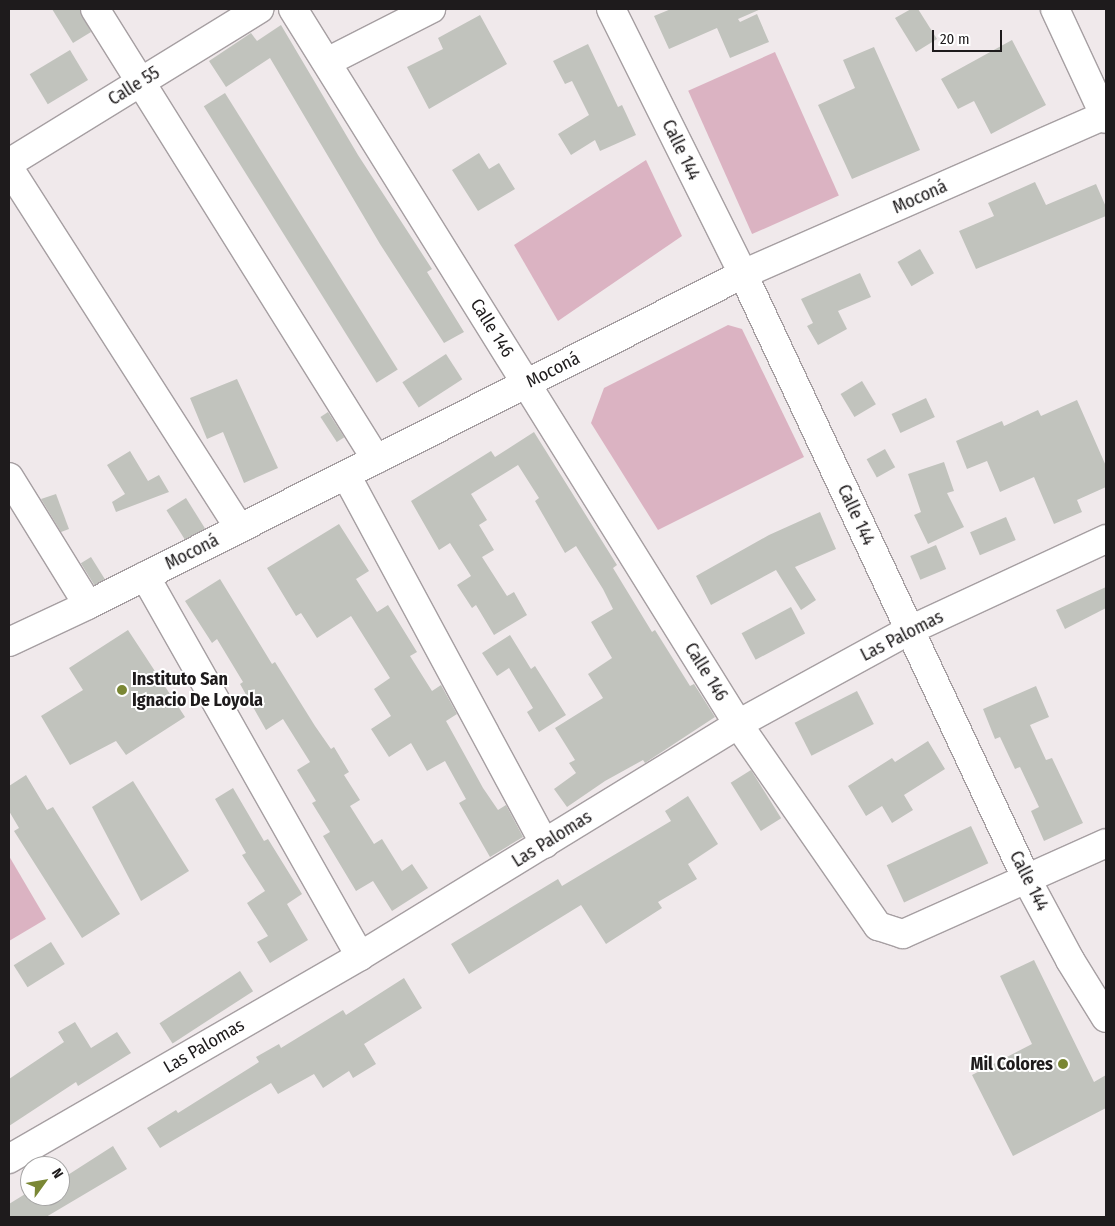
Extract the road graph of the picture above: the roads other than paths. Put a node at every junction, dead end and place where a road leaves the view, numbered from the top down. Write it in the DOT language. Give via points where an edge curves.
graph roads {
  1 [pos="95,9"];
  2 [pos="259,9"];
  3 [pos="293,9"];
  4 [pos="431,9"];
  5 [pos="611,9"];
  6 [pos="1055,9"];
  7 [pos="327,62"];
  8 [pos="141,82"];
  9 [pos="1106,117"];
  10 [pos="9,164"];
  11 [pos="9,168"];
  12 [pos="743,274"];
  13 [pos="526,384"];
  14 [pos="376,459"];
  15 [pos="346,474"];
  16 [pos="9,477"];
  17 [pos="239,528"];
  18 [pos="1106,539"];
  19 [pos="145,576"];
  20 [pos="88,605"];
  21 [pos="910,630"];
  22 [pos="9,642"];
  23 [pos="738,724"];
  24 [pos="1106,843"];
  25 [pos="545,844"];
  26 [pos="1027,880"];
  27 [pos="360,956"];
  28 [pos="1106,1018"];
  29 [pos="9,1159"];
  1 -- 8 [label="street"];
  2 -- 8 [label="street, Calle 55"];
  3 -- 7 [label="street, Calle 146"];
  4 -- 7 [label="street"];
  5 -- 12 [label="street, Calle 144"];
  6 -- 9 [label="street"];
  7 -- 13 [label="street, Calle 146"];
  8 -- 10 [label="street, Calle 55"];
  8 -- 14 [label="street"];
  9 -- 12 [label="street, Moconá"];
  11 -- 17 [label="street"];
  12 -- 13 [label="street, Moconá"];
  12 -- 21 [label="street, Calle 144"];
  13 -- 14 [label="street, Moconá"];
  13 -- 23 [label="street, Calle 146"];
  14 -- 15 [label="street, Moconá"];
  15 -- 17 [label="street, Moconá"];
  15 -- 25 [label="street"];
  16 -- 20 [label="street"];
  17 -- 19 [label="street, Moconá"];
  18 -- 21 [label="street, Las Palomas"];
  19 -- 20 [label="street, Moconá"];
  19 -- 27 [label="street"];
  20 -- 22 [label="street, Moconá"];
  21 -- 23 [label="street, Las Palomas"];
  21 -- 26 [label="street, Calle 144"];
  23 -- 25 [label="street, Las Palomas"];
  23 -- 26 [label="street, Calle 146" via="878,926 904,934"];
  24 -- 26 [label="street, Calle 146"];
  25 -- 27 [label="street, Las Palomas"];
  26 -- 28 [label="street, Calle 144"];
  27 -- 29 [label="street, Las Palomas"];
}
